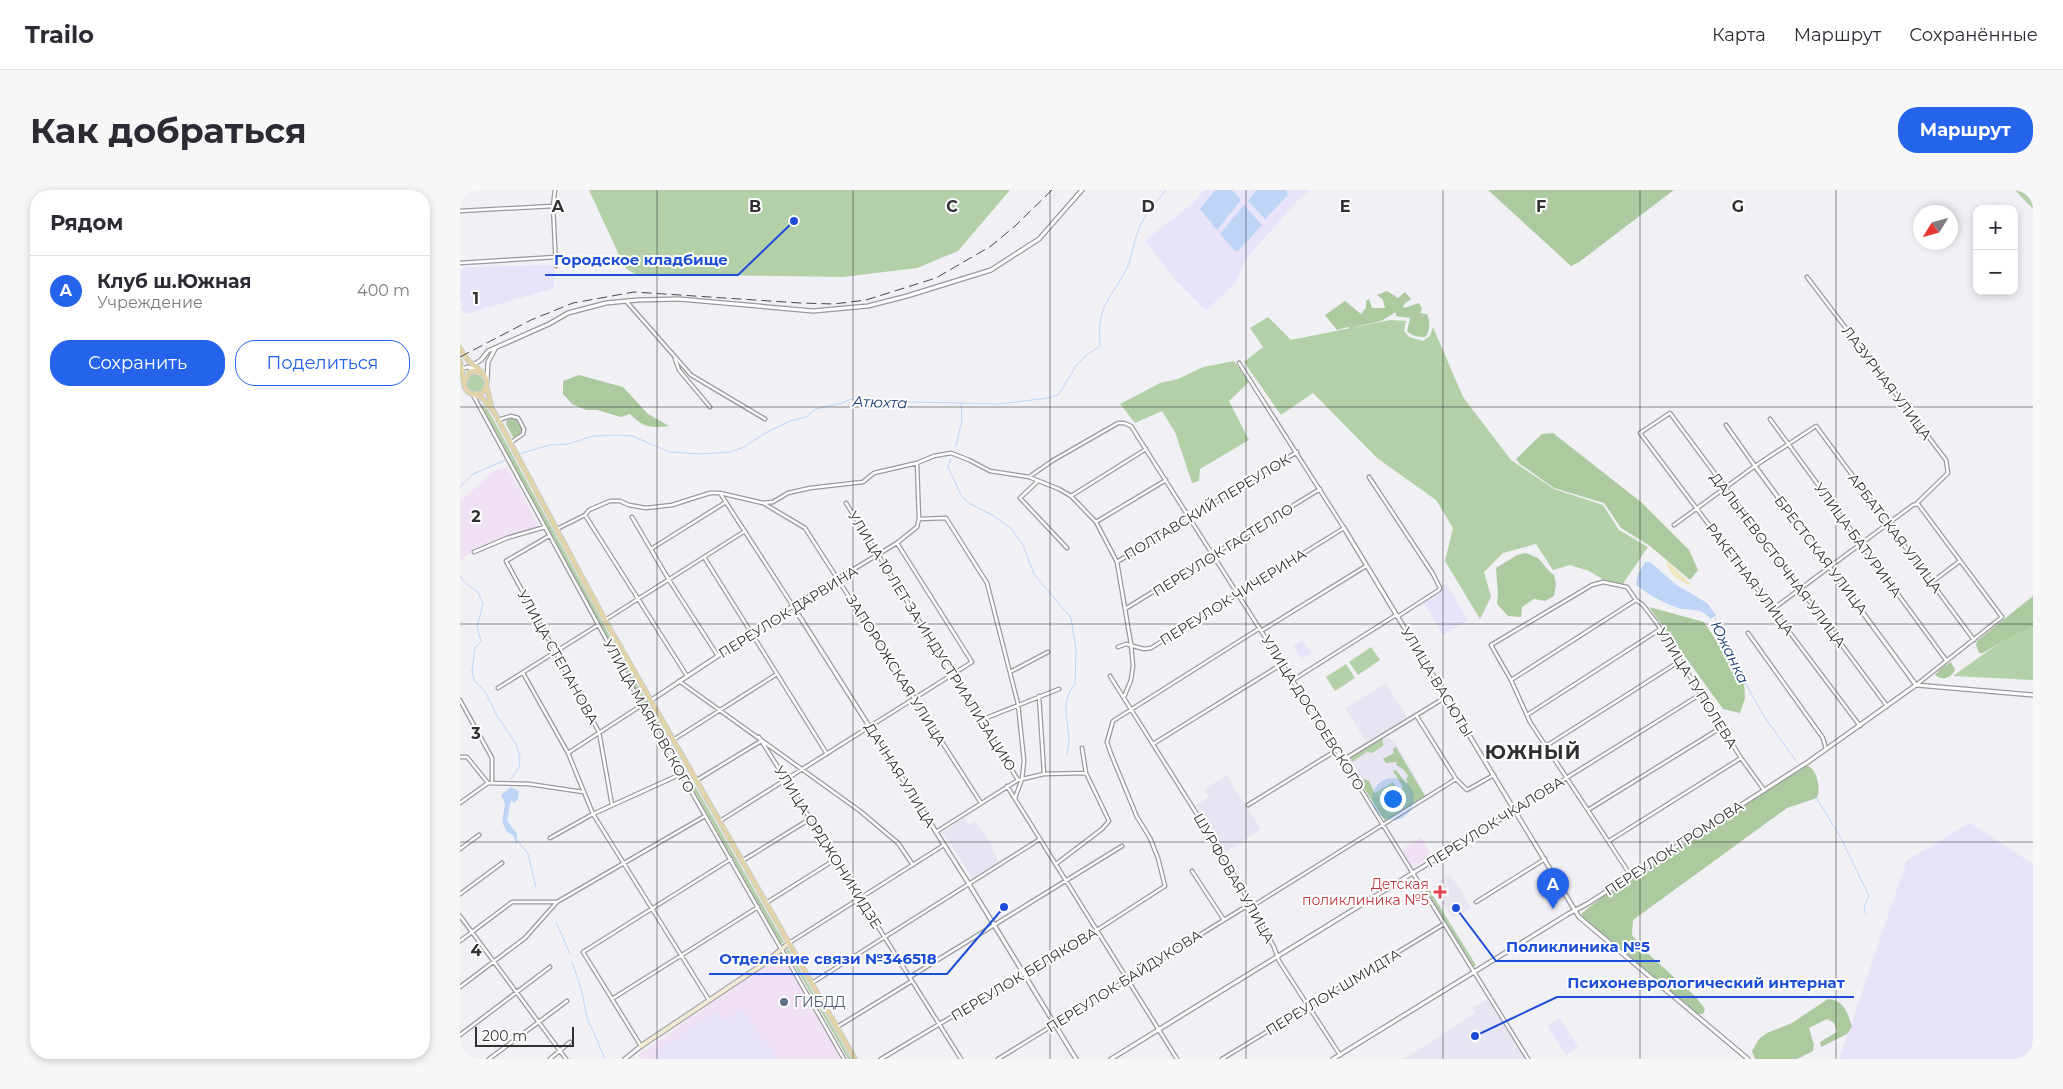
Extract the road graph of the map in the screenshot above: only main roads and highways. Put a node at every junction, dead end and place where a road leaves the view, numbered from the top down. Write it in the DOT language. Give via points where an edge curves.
graph roads {
  1 [pos="460,348"];
  2 [pos="460,361"];
  3 [pos="461,368"];
  4 [pos="481,373"];
  5 [pos="464,384"];
  6 [pos="487,384"];
  7 [pos="470,393"];
  8 [pos="493,410"];
  9 [pos="789,943"];
  10 [pos="641,1046"];
  11 [pos="855,1059"];
  1 -- 4 [label="main road"];
  2 -- 3 [label="main road"];
  3 -- 5 [label="main road"];
  4 -- 5 [label="main road" via="470,372"];
  4 -- 6 [label="main road"];
  5 -- 7 [label="main road"];
  6 -- 7 [label="main road" via="481,393"];
  6 -- 8 [label="main road, УЛИЦА МАЯКОВСКОГО"];
  7 -- 8 [label="main road, УЛИЦА МАЯКОВСКОГО" via="482,398"];
  8 -- 9 [label="main road, УЛИЦА МАЯКОВСКОГО" via="605,620"];
  9 -- 10 [label="main road"];
  9 -- 11 [label="main road, УЛИЦА МАЯКОВСКОГО"];
}
